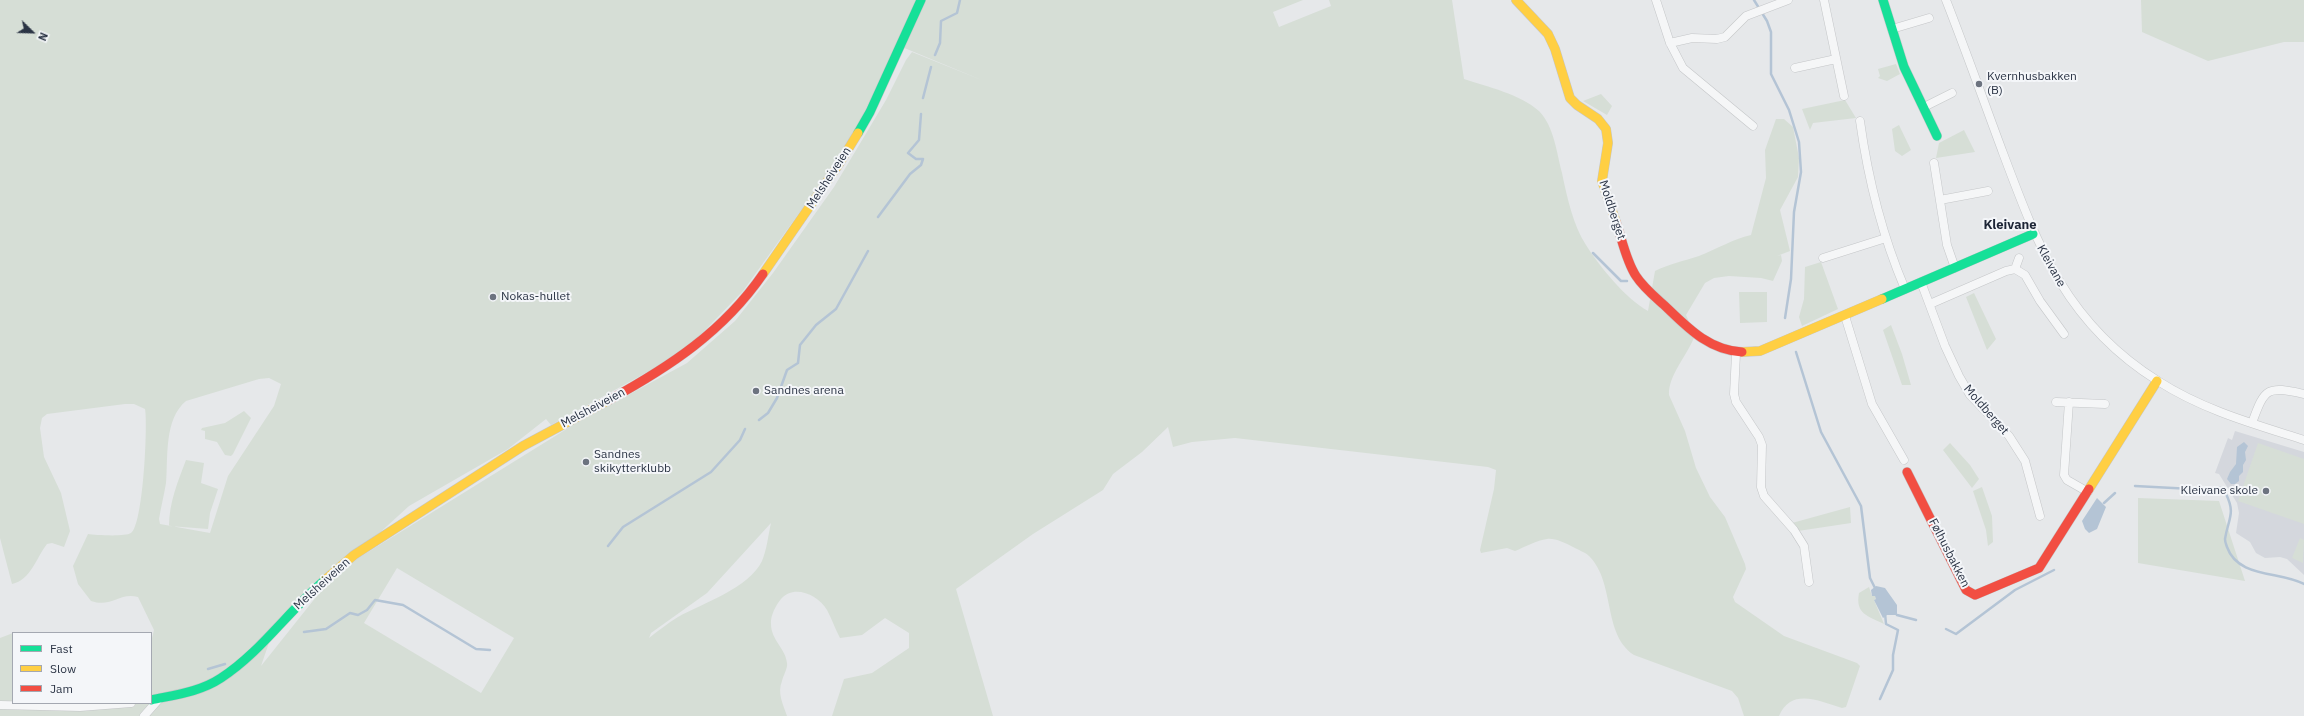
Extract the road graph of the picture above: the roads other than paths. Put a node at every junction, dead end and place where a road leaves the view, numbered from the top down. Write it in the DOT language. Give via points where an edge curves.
graph roads {
  1 [pos="922,0"];
  2 [pos="1516,0"];
  3 [pos="1656,0"];
  4 [pos="1788,0"];
  5 [pos="1824,0"];
  6 [pos="1883,0"];
  7 [pos="1946,0"];
  8 [pos="1929,18"];
  9 [pos="1892,29"];
  10 [pos="1670,43"];
  11 [pos="1836,59"];
  12 [pos="1795,68"];
  13 [pos="1952,93"];
  14 [pos="1844,96"];
  15 [pos="1924,107"];
  16 [pos="1860,121"];
  17 [pos="1753,126"];
  18 [pos="1937,136"];
  19 [pos="1934,163"];
  20 [pos="1988,191"];
  21 [pos="1940,200"];
  22 [pos="2033,234"];
  23 [pos="1886,238"];
  24 [pos="1823,258"];
  25 [pos="2019,258"];
  26 [pos="1955,268"];
  27 [pos="2015,269"];
  28 [pos="1921,282"];
  29 [pos="1905,289"];
  30 [pos="1930,304"];
  31 [pos="1845,316"];
  32 [pos="2064,334"];
  33 [pos="1736,354"];
  34 [pos="2157,381"];
  35 [pos="2304,394"];
  36 [pos="2056,402"];
  37 [pos="2069,402"];
  38 [pos="2105,404"];
  39 [pos="2252,423"];
  40 [pos="2304,440"];
  41 [pos="1904,460"];
  42 [pos="1907,472"];
  43 [pos="2088,492"];
  44 [pos="2040,516"];
  45 [pos="1809,582"];
  46 [pos="155,700"];
  47 [pos="118,704"];
  48 [pos="0,705"];
  49 [pos="144,716"];
  1 -- 46 [label="street, Melsheiveien" via="889,73 849,149 771,263 730,315 665,369 523,446 354,555 309,593 250,656 220,679 198,689"];
  2 -- 33 [label="street, Moldberget" via="1526,14 1548,34 1570,98 1575,105 1601,122 1607,130 1609,139 1601,171 1602,181 1635,275 1642,285 1700,339"];
  3 -- 10 [label="street"];
  4 -- 10 [label="street" via="1746,16 1725,37 1692,38"];
  5 -- 11 [label="street"];
  6 -- 9 [label="street"];
  7 -- 22 [label="street, Kleivane"];
  8 -- 9 [label="street"];
  9 -- 15 [label="street" via="1904,67"];
  10 -- 17 [label="street" via="1683,68"];
  11 -- 12 [label="street"];
  11 -- 14 [label="street"];
  13 -- 15 [label="street"];
  15 -- 18 [label="street"];
  16 -- 23 [label="street" via="1872,190"];
  19 -- 21 [label="street"];
  20 -- 21 [label="street"];
  21 -- 26 [label="street" via="1947,245"];
  22 -- 26 [label="street, Moldberget"];
  22 -- 34 [label="street, Kleivane" via="2060,284 2089,322 2116,349"];
  23 -- 24 [label="street"];
  23 -- 29 [label="street"];
  25 -- 27 [label="street"];
  26 -- 28 [label="street, Moldberget"];
  27 -- 30 [label="street"];
  27 -- 32 [label="street" via="2025,275"];
  28 -- 29 [label="street, Moldberget"];
  28 -- 30 [label="street, Moldberget"];
  29 -- 31 [label="street, Moldberget"];
  30 -- 44 [label="street, Moldberget" via="1945,346 1970,395 2009,436 2025,462"];
  31 -- 33 [label="street, Moldberget" via="1768,349"];
  31 -- 41 [label="street" via="1872,404"];
  33 -- 45 [label="street" via="1734,394 1736,402 1762,445 1761,487 1764,496 1794,530 1804,546"];
  34 -- 39 [label="street, Kleivane" via="2209,408"];
  34 -- 43 [label="street, Følhusbakken"];
  35 -- 39 [label="street" via="2281,389 2268,391 2262,398"];
  36 -- 37 [label="street"];
  37 -- 38 [label="street"];
  37 -- 43 [label="street" via="2064,475"];
  39 -- 40 [label="street, Kleivane"];
  42 -- 43 [label="street, Følhusbakken" via="1966,590 1975,595 2039,568"];
  46 -- 49 [label="street"];
  47 -- 48 [label="street" via="80,707"];
}
